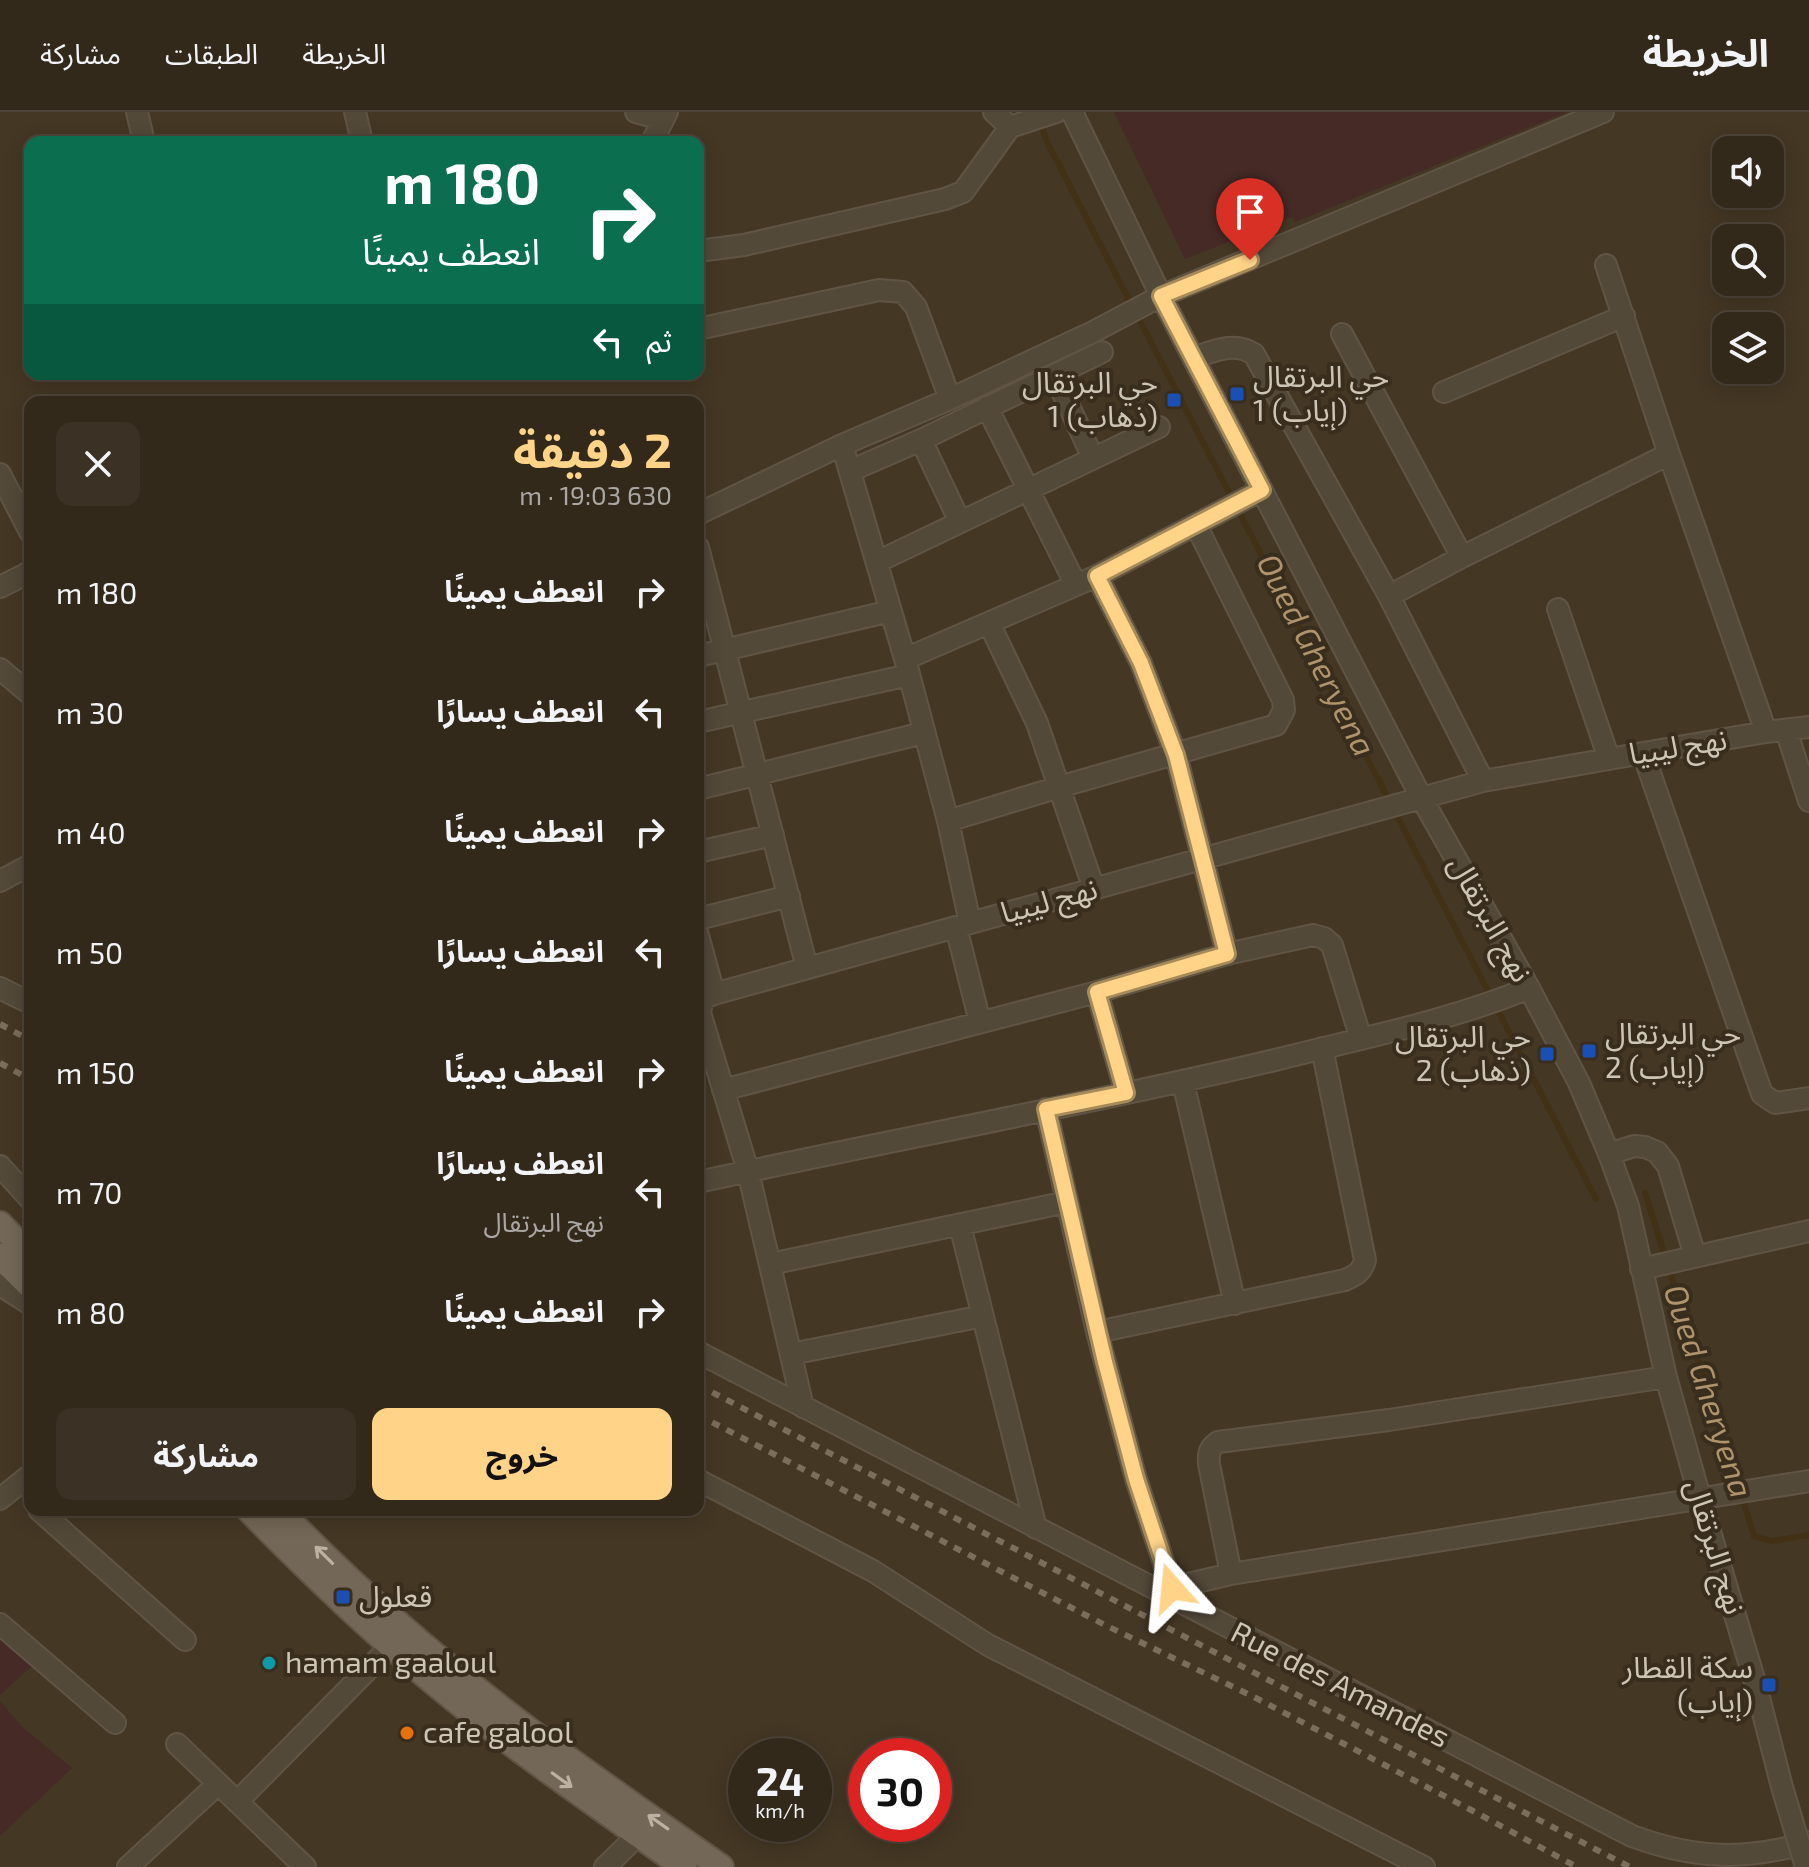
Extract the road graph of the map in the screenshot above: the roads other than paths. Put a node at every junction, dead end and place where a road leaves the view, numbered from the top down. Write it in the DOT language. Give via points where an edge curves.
graph roads {
  1 [pos="137,112"];
  2 [pos="355,112"];
  3 [pos="636,112"];
  4 [pos="994,112"];
  5 [pos="1060,112"];
  6 [pos="1603,112"];
  7 [pos="665,116"];
  8 [pos="1013,126"];
  9 [pos="143,136"];
  10 [pos="361,136"];
  11 [pos="655,136"];
  12 [pos="704,250"];
  13 [pos="1606,265"];
  14 [pos="1153,300"];
  15 [pos="1624,316"];
  16 [pos="704,328"];
  17 [pos="1342,334"];
  18 [pos="1102,352"];
  19 [pos="1193,358"];
  20 [pos="1055,376"];
  21 [pos="1444,392"];
  22 [pos="950,399"];
  23 [pos="987,407"];
  24 [pos="1159,427"];
  25 [pos="921,440"];
  26 [pos="842,445"];
  27 [pos="1669,454"];
  28 [pos="1093,458"];
  29 [pos="850,471"];
  30 [pos="1,479"];
  31 [pos="1028,489"];
  32 [pos="1254,494"];
  33 [pos="704,511"];
  34 [pos="24,521"];
  35 [pos="960,522"];
  36 [pos="1202,522"];
  37 [pos="1462,557"];
  38 [pos="877,562"];
  39 [pos="704,570"];
  40 [pos="24,575"];
  41 [pos="1097,576"];
  42 [pos="1076,585"];
  43 [pos="0,587"];
  44 [pos="1389,596"];
  45 [pos="1558,609"];
  46 [pos="891,611"];
  47 [pos="989,623"];
  48 [pos="725,649"];
  49 [pos="704,654"];
  50 [pos="907,667"];
  51 [pos="0,669"];
  52 [pos="24,689"];
  53 [pos="742,713"];
  54 [pos="704,721"];
  55 [pos="1809,727"];
  56 [pos="1776,731"];
  57 [pos="923,733"];
  58 [pos="1643,753"];
  59 [pos="1176,755"];
  60 [pos="1609,759"];
  61 [pos="757,774"];
  62 [pos="1483,781"];
  63 [pos="704,787"];
  64 [pos="1059,787"];
  65 [pos="1415,801"];
  66 [pos="1809,801"];
  67 [pos="948,821"];
  68 [pos="773,835"];
  69 [pos="704,851"];
  70 [pos="1203,860"];
  71 [pos="24,868"];
  72 [pos="0,881"];
  73 [pos="1094,889"];
  74 [pos="789,896"];
  75 [pos="704,917"];
  76 [pos="963,925"];
  77 [pos="1227,954"];
  78 [pos="704,957"];
  79 [pos="807,968"];
  80 [pos="0,988"];
  81 [pos="1529,988"];
  82 [pos="1097,992"];
  83 [pos="714,994"];
  84 [pos="704,998"];
  85 [pos="24,1000"];
  86 [pos="980,1022"];
  87 [pos="704,1024"];
  88 [pos="1361,1039"];
  89 [pos="1322,1048"];
  90 [pos="1183,1082"];
  91 [pos="723,1090"];
  92 [pos="1126,1093"];
  93 [pos="1809,1098"];
  94 [pos="1046,1109"];
  95 [pos="1609,1154"];
  96 [pos="0,1166"];
  97 [pos="748,1171"];
  98 [pos="704,1181"];
  99 [pos="24,1192"];
  100 [pos="1067,1202"];
  101 [pos="0,1224"];
  102 [pos="960,1225"];
  103 [pos="1809,1231"];
  104 [pos="24,1249"];
  105 [pos="0,1256"];
  106 [pos="1686,1258"];
  107 [pos="770,1264"];
  108 [pos="1644,1268"];
  109 [pos="24,1280"];
  110 [pos="0,1285"];
  111 [pos="24,1300"];
  112 [pos="1235,1304"];
  113 [pos="983,1316"];
  114 [pos="1097,1332"];
  115 [pos="704,1353"];
  116 [pos="791,1354"];
  117 [pos="1666,1377"];
  118 [pos="803,1407"];
  119 [pos="1809,1481"];
  120 [pos="704,1483"];
  121 [pos="1706,1497"];
  122 [pos="46,1516"];
  123 [pos="255,1516"];
  124 [pos="285,1516"];
  125 [pos="1036,1528"];
  126 [pos="1231,1574"];
  127 [pos="1165,1589"];
  128 [pos="0,1624"];
  129 [pos="185,1640"];
  130 [pos="391,1646"];
  131 [pos="115,1723"];
  132 [pos="177,1744"];
  133 [pos="218,1784"];
  134 [pos="237,1802"];
  135 [pos="638,1835"];
  136 [pos="1809,1842"];
  137 [pos="128,1867"];
  138 [pos="305,1867"];
  139 [pos="605,1867"];
  140 [pos="684,1867"];
  141 [pos="721,1867"];
  142 [pos="1424,1867"];
  143 [pos="1806,1867"];
  1 -- 9 [label="street"];
  2 -- 10 [label="street"];
  3 -- 7 [label="street"];
  4 -- 8 [label="street"];
  5 -- 8 [label="street"];
  5 -- 14 [label="street, نهج البرتقال"];
  6 -- 14 [label="street"];
  7 -- 11 [label="street"];
  8 -- 12 [label="street" via="963,192"];
  13 -- 15 [label="street"];
  14 -- 19 [label="street, نهج البرتقال"];
  14 -- 22 [label="street"];
  15 -- 21 [label="street"];
  15 -- 27 [label="street"];
  16 -- 22 [label="street" via="879,290 903,292 916,307"];
  17 -- 37 [label="street"];
  18 -- 20 [label="street"];
  19 -- 32 [label="street, نهج البرتقال"];
  19 -- 44 [label="street" via="1230,346 1254,354"];
  20 -- 23 [label="street"];
  20 -- 28 [label="street"];
  22 -- 26 [label="street"];
  23 -- 25 [label="street"];
  23 -- 31 [label="street"];
  24 -- 28 [label="street"];
  25 -- 29 [label="street"];
  25 -- 35 [label="street"];
  26 -- 29 [label="street"];
  26 -- 33 [label="street"];
  27 -- 37 [label="street"];
  27 -- 56 [label="street"];
  28 -- 31 [label="street"];
  29 -- 38 [label="street"];
  30 -- 34 [label="street"];
  31 -- 35 [label="street"];
  31 -- 42 [label="street"];
  32 -- 36 [label="street"];
  32 -- 65 [label="street, نهج البرتقال"];
  35 -- 38 [label="street"];
  36 -- 41 [label="street"];
  36 -- 59 [label="street" via="1284,710 1276,725"];
  37 -- 44 [label="street"];
  38 -- 46 [label="street"];
  39 -- 48 [label="street"];
  40 -- 43 [label="street"];
  41 -- 42 [label="street"];
  41 -- 59 [label="street" via="1141,663"];
  42 -- 47 [label="street"];
  44 -- 62 [label="street"];
  45 -- 60 [label="street"];
  46 -- 48 [label="street"];
  46 -- 50 [label="street"];
  47 -- 50 [label="street"];
  47 -- 64 [label="street" via="1037,723"];
  48 -- 49 [label="street"];
  48 -- 53 [label="street"];
  50 -- 53 [label="street"];
  50 -- 57 [label="street"];
  51 -- 52 [label="street"];
  53 -- 54 [label="street"];
  53 -- 61 [label="street"];
  55 -- 56 [label="street, نهج ليبيا"];
  56 -- 58 [label="street, نهج ليبيا"];
  56 -- 66 [label="street"];
  57 -- 61 [label="street"];
  57 -- 67 [label="street"];
  58 -- 60 [label="street, نهج ليبيا"];
  58 -- 93 [label="street" via="1762,1094 1775,1103"];
  59 -- 64 [label="street"];
  59 -- 70 [label="street"];
  60 -- 62 [label="street, نهج ليبيا"];
  61 -- 63 [label="street"];
  61 -- 68 [label="street"];
  62 -- 65 [label="street, نهج ليبيا"];
  64 -- 67 [label="street"];
  64 -- 73 [label="street"];
  65 -- 70 [label="street, نهج ليبيا"];
  65 -- 81 [label="street, نهج البرتقال"];
  67 -- 76 [label="street"];
  68 -- 69 [label="street"];
  68 -- 74 [label="street"];
  70 -- 73 [label="street, نهج ليبيا"];
  70 -- 77 [label="street"];
  71 -- 72 [label="street"];
  73 -- 76 [label="street, نهج ليبيا"];
  74 -- 75 [label="street"];
  74 -- 79 [label="street"];
  76 -- 79 [label="street, نهج ليبيا"];
  76 -- 86 [label="street"];
  77 -- 82 [label="street"];
  77 -- 88 [label="street" via="1303,936 1324,938 1332,945"];
  78 -- 83 [label="street"];
  79 -- 83 [label="street, نهج ليبيا"];
  80 -- 85 [label="street"];
  81 -- 88 [label="street" via="1484,1006"];
  81 -- 95 [label="street, نهج البرتقال"];
  82 -- 86 [label="street"];
  82 -- 92 [label="street"];
  83 -- 84 [label="street"];
  86 -- 91 [label="street"];
  87 -- 91 [label="street"];
  88 -- 89 [label="street"];
  89 -- 90 [label="street"];
  89 -- 112 [label="street" via="1365,1260 1362,1270 1345,1280"];
  90 -- 92 [label="street"];
  90 -- 112 [label="street"];
  91 -- 97 [label="street"];
  92 -- 94 [label="street"];
  94 -- 97 [label="street"];
  94 -- 100 [label="street"];
  95 -- 106 [label="street" via="1645,1147 1668,1166"];
  95 -- 108 [label="street, نهج البرتقال"];
  96 -- 99 [label="street"];
  97 -- 98 [label="street"];
  97 -- 107 [label="street"];
  100 -- 102 [label="street"];
  100 -- 114 [label="street"];
  101 -- 104 [label="main road"];
  102 -- 107 [label="street"];
  102 -- 113 [label="street"];
  103 -- 106 [label="street"];
  105 -- 109 [label="main road"];
  106 -- 108 [label="street"];
  107 -- 116 [label="street"];
  108 -- 117 [label="street, نهج البرتقال"];
  110 -- 111 [label="street"];
  112 -- 114 [label="street"];
  113 -- 116 [label="street"];
  113 -- 125 [label="street"];
  114 -- 127 [label="street"];
  115 -- 118 [label="street, Rue des Amandes"];
  116 -- 118 [label="street"];
  117 -- 121 [label="street, نهج البرتقال"];
  117 -- 126 [label="street" via="1218,1442 1208,1454"];
  118 -- 125 [label="street, Rue des Amandes"];
  119 -- 121 [label="street"];
  120 -- 142 [label="street" via="873,1571 988,1645"];
  121 -- 126 [label="street"];
  121 -- 143 [label="street, نهج البرتقال, bridge"];
  122 -- 129 [label="street"];
  123 -- 130 [label="main road"];
  141 -- 124 [label="main road, one-way" via="487,1697 350,1581"];
  125 -- 127 [label="street, Rue des Amandes"];
  126 -- 127 [label="street"];
  127 -- 136 [label="street, Rue des Amandes" via="1632,1836 1681,1852 1712,1855 1744,1855"];
  128 -- 131 [label="street"];
  130 -- 134 [label="street"];
  130 -- 135 [label="main road, one-way" via="499,1734"];
  132 -- 133 [label="street"];
  133 -- 134 [label="street"];
  133 -- 137 [label="street"];
  134 -- 138 [label="street"];
  135 -- 139 [label="street"];
  135 -- 140 [label="main road"];
}
